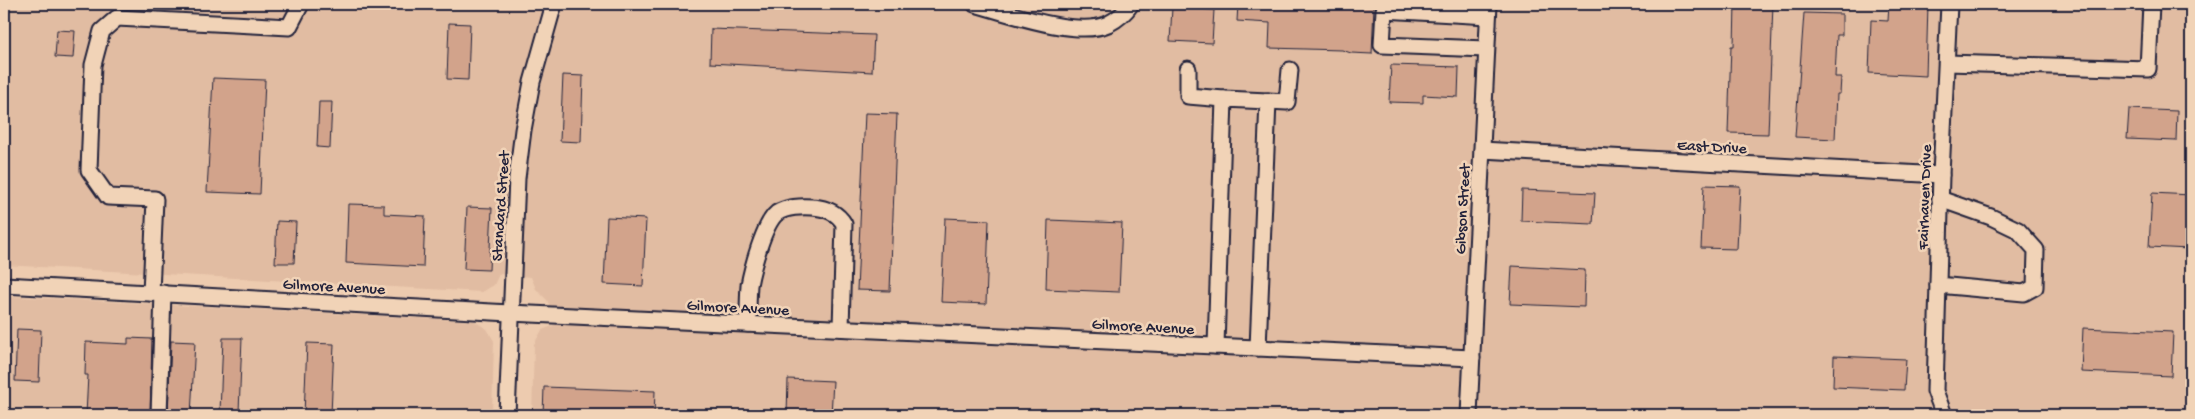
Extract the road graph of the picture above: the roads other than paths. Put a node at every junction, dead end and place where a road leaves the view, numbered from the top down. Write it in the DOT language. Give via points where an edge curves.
graph roads {
  1 [pos="301,4"];
  2 [pos="554,4"];
  3 [pos="975,4"];
  4 [pos="1131,4"];
  5 [pos="1949,4"];
  6 [pos="2151,4"];
  7 [pos="1489,10"];
  8 [pos="116,11"];
  9 [pos="1486,49"];
  10 [pos="1946,63"];
  11 [pos="1188,69"];
  12 [pos="1290,70"];
  13 [pos="1224,99"];
  14 [pos="1268,102"];
  15 [pos="1482,150"];
  16 [pos="1941,176"];
  17 [pos="1940,199"];
  18 [pos="4,284"];
  19 [pos="1938,285"];
  20 [pos="157,293"];
  21 [pos="510,313"];
  22 [pos="748,324"];
  23 [pos="841,328"];
  24 [pos="1216,346"];
  25 [pos="1258,348"];
  26 [pos="1472,358"];
  27 [pos="159,415"];
  28 [pos="507,415"];
  29 [pos="1469,415"];
  30 [pos="1944,415"];
  1 -- 8 [label="street" via="289,27"];
  2 -- 21 [label="street, Standard Street" via="532,82 523,130 517,178"];
  3 -- 4 [label="street" via="1034,22 1078,28 1106,25 1123,15"];
  5 -- 10 [label="street, Fairhaven Drive"];
  6 -- 10 [label="street" via="2148,69"];
  7 -- 9 [label="street, Gibson Street"];
  7 -- 9 [label="street" via="1384,10 1382,45"];
  8 -- 20 [label="street" via="102,31 93,65 89,170 108,197 154,199"];
  9 -- 15 [label="street, Gibson Street"];
  10 -- 16 [label="street, Fairhaven Drive"];
  11 -- 13 [label="street" via="1188,96"];
  12 -- 14 [label="street" via="1287,102"];
  13 -- 14 [label="street"];
  13 -- 24 [label="street"];
  14 -- 25 [label="street"];
  15 -- 16 [label="street, East Drive"];
  15 -- 26 [label="street, Gibson Street"];
  16 -- 17 [label="street, Fairhaven Drive"];
  17 -- 19 [label="street, Fairhaven Drive"];
  17 -- 19 [label="street" via="2018,230 2036,250 2035,287 2024,293"];
  18 -- 20 [label="street, Gilmore Avenue"];
  19 -- 30 [label="street, Fairhaven Drive" via="1935,391"];
  20 -- 21 [label="street, Gilmore Avenue"];
  20 -- 27 [label="street"];
  21 -- 22 [label="street, Gilmore Avenue"];
  21 -- 28 [label="street, Standard Street"];
  22 -- 23 [label="street, Gilmore Avenue"];
  22 -- 23 [label="street" via="750,283 767,228 777,213 807,207 833,212 844,224"];
  23 -- 24 [label="street, Gilmore Avenue"];
  24 -- 25 [label="street, Gilmore Avenue"];
  25 -- 26 [label="street, Gilmore Avenue"];
  26 -- 29 [label="street, Gibson Street"];
}
